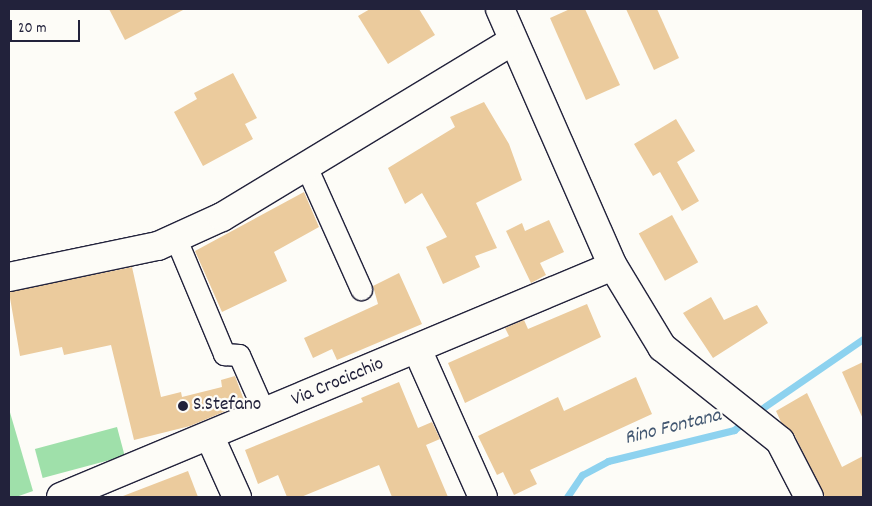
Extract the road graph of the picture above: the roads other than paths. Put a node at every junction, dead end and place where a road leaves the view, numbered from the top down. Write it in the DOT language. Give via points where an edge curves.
graph roads {
  1 [pos="506,11"];
  2 [pos="513,41"];
  3 [pos="306,166"];
  4 [pos="176,239"];
  5 [pos="613,266"];
  6 [pos="9,278"];
  7 [pos="361,289"];
  8 [pos="417,349"];
  9 [pos="265,414"];
  10 [pos="210,437"];
  11 [pos="61,497"];
  12 [pos="237,497"];
  13 [pos="483,497"];
  14 [pos="808,497"];
  1 -- 2 [label="street"];
  2 -- 3 [label="street"];
  2 -- 5 [label="street"];
  3 -- 4 [label="street" via="222,218"];
  3 -- 7 [label="street"];
  4 -- 6 [label="street" via="158,246"];
  4 -- 9 [label="street" via="224,354 239,355"];
  5 -- 8 [label="street, Via Crocicchio"];
  5 -- 14 [label="street" via="662,348 780,441"];
  8 -- 9 [label="street, Via Crocicchio"];
  8 -- 13 [label="street"];
  9 -- 10 [label="street, Via Crocicchio"];
  10 -- 11 [label="street, Via Crocicchio"];
  10 -- 12 [label="street"];
}
